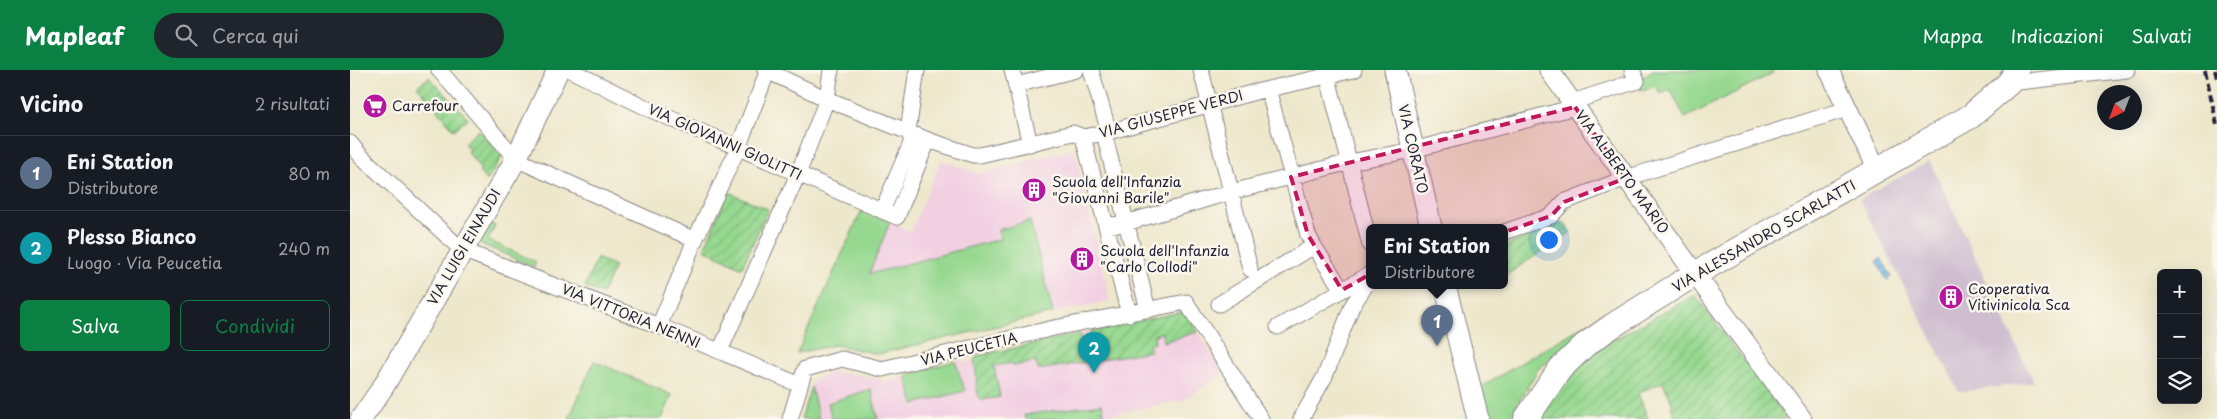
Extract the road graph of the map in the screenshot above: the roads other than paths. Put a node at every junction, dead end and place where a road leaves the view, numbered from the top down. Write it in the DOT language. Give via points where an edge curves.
graph roads {
  1 [pos="558,70"];
  2 [pos="570,70"];
  3 [pos="767,70"];
  4 [pos="832,70"];
  5 [pos="917,70"];
  6 [pos="1076,70"];
  7 [pos="1091,70"];
  8 [pos="1201,70"];
  9 [pos="1354,70"];
  10 [pos="1395,70"];
  11 [pos="1549,70"];
  12 [pos="1632,70"];
  13 [pos="1829,70"];
  14 [pos="2127,70"];
  15 [pos="443,71"];
  16 [pos="1327,73"];
  17 [pos="1014,77"];
  18 [pos="2013,77"];
  19 [pos="1268,89"];
  20 [pos="827,99"];
  21 [pos="1209,104"];
  22 [pos="1573,104"];
  23 [pos="1847,109"];
  24 [pos="908,131"];
  25 [pos="1106,133"];
  26 [pos="1083,136"];
  27 [pos="928,140"];
  28 [pos="350,143"];
  29 [pos="1030,144"];
  30 [pos="738,148"];
  31 [pos="1413,150"];
  32 [pos="516,159"];
  33 [pos="1350,162"];
  34 [pos="1877,170"];
  35 [pos="798,174"];
  36 [pos="1291,177"];
  37 [pos="1626,178"];
  38 [pos="1231,192"];
  39 [pos="882,211"];
  40 [pos="1126,223"];
  41 [pos="1430,224"];
  42 [pos="1106,226"];
  43 [pos="1366,228"];
  44 [pos="1508,231"];
  45 [pos="695,240"];
  46 [pos="1314,246"];
  47 [pos="462,250"];
  48 [pos="1250,268"];
  49 [pos="1695,274"];
  50 [pos="1366,276"];
  51 [pos="1366,285"];
  52 [pos="1445,289"];
  53 [pos="1342,290"];
  54 [pos="1219,304"];
  55 [pos="1148,310"];
  56 [pos="1129,314"];
  57 [pos="659,326"];
  58 [pos="1278,327"];
  59 [pos="720,351"];
  60 [pos="800,384"];
  61 [pos="1479,418"];
  62 [pos="361,419"];
  63 [pos="790,419"];
  64 [pos="1261,419"];
  65 [pos="1301,419"];
  66 [pos="1526,419"];
  67 [pos="1802,419"];
  1 -- 32 [label="main road, VIA LUIGI EINAUDI"];
  2 -- 30 [label="street, VIA GIOVANNI GIOLITTI"];
  3 -- 20 [label="street, VIA GIUSEPPE VERDI"];
  3 -- 30 [label="street"];
  4 -- 20 [label="street"];
  5 -- 24 [label="street"];
  6 -- 17 [label="street"];
  7 -- 25 [label="street"];
  8 -- 21 [label="street"];
  9 -- 16 [label="street, VIA GIUSEPPE VERDI"];
  10 -- 31 [label="main road, VIA CORATO"];
  11 -- 22 [label="street, VIA ALBERTO MARIO"];
  12 -- 22 [label="street" via="1637,80"];
  13 -- 23 [label="street"];
  14 -- 18 [label="street"];
  15 -- 32 [label="street"];
  16 -- 19 [label="street, VIA GIUSEPPE VERDI"];
  16 -- 33 [label="street"];
  17 -- 29 [label="street"];
  18 -- 34 [label="main road, VIA ALESSANDRO SCARLATTI" via="1971,116"];
  19 -- 21 [label="street, VIA GIUSEPPE VERDI"];
  19 -- 36 [label="street"];
  20 -- 24 [label="street, VIA GIUSEPPE VERDI"];
  20 -- 35 [label="street"];
  21 -- 25 [label="street, VIA GIUSEPPE VERDI"];
  21 -- 38 [label="street"];
  22 -- 31 [label="street"];
  22 -- 37 [label="street, VIA ALBERTO MARIO"];
  23 -- 34 [label="street"];
  23 -- 37 [label="street"];
  24 -- 27 [label="street, VIA GIUSEPPE VERDI"];
  24 -- 39 [label="street" via="912,141"];
  25 -- 26 [label="street, VIA GIUSEPPE VERDI"];
  25 -- 40 [label="street"];
  26 -- 29 [label="street, VIA GIUSEPPE VERDI" via="1073,134"];
  26 -- 42 [label="street"];
  27 -- 29 [label="street, VIA GIUSEPPE VERDI" via="980,155"];
  27 -- 39 [label="street" via="897,217"];
  28 -- 47 [label="street"];
  30 -- 35 [label="street, VIA GIOVANNI GIOLITTI"];
  30 -- 45 [label="street"];
  31 -- 33 [label="street"];
  31 -- 41 [label="main road, VIA CORATO"];
  32 -- 45 [label="street"];
  32 -- 47 [label="main road, VIA LUIGI EINAUDI"];
  33 -- 36 [label="street"];
  33 -- 43 [label="street"];
  34 -- 49 [label="main road, VIA ALESSANDRO SCARLATTI"];
  35 -- 39 [label="street, VIA GIOVANNI GIOLITTI"];
  35 -- 59 [label="street"];
  36 -- 38 [label="street"];
  36 -- 46 [label="street"];
  37 -- 44 [label="street" via="1564,202 1551,216"];
  37 -- 49 [label="street, VIA ALBERTO MARIO"];
  38 -- 40 [label="street"];
  38 -- 48 [label="street"];
  40 -- 42 [label="street"];
  40 -- 55 [label="street"];
  42 -- 56 [label="street"];
  45 -- 57 [label="street"];
  46 -- 53 [label="street"];
  46 -- 54 [label="street"];
  47 -- 57 [label="street, VIA VITTORIA NENNI"];
  47 -- 62 [label="main road, VIA LUIGI EINAUDI"];
  49 -- 66 [label="main road, VIA ALESSANDRO SCARLATTI" via="1585,345 1560,369"];
  49 -- 67 [label="street, VIA ALBERTO MARIO"];
  50 -- 53 [label="street"];
  51 -- 65 [label="street" via="1352,306 1325,376"];
  52 -- 61 [label="main road"];
  53 -- 58 [label="street"];
  55 -- 56 [label="street, VIA PEUCETIA"];
  55 -- 64 [label="street, VIA PEUCETIA" via="1186,302"];
  56 -- 60 [label="street, VIA PEUCETIA" via="1054,328 882,369 842,359 805,368"];
  57 -- 59 [label="street, VIA VITTORIA NENNI"];
  59 -- 60 [label="street, VIA VITTORIA NENNI"];
  60 -- 63 [label="street, VIA PEUCETIA"];
}
